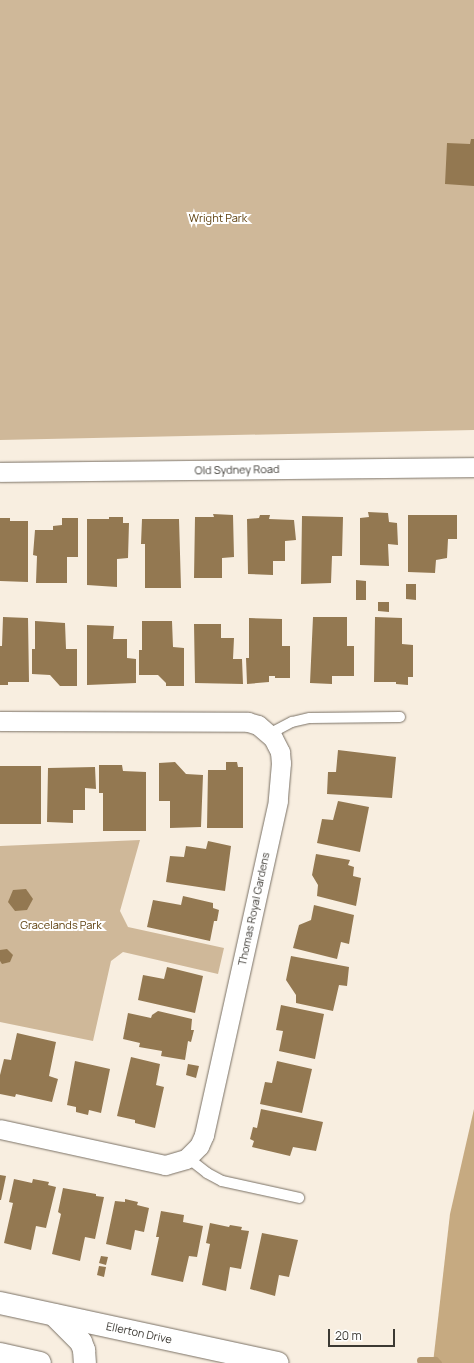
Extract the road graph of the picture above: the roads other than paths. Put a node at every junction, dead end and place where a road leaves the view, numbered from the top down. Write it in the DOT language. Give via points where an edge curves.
graph roads {
  1 [pos="474,467"];
  2 [pos="0,472"];
  3 [pos="400,717"];
  4 [pos="0,721"];
  5 [pos="269,734"];
  6 [pos="0,1129"];
  7 [pos="188,1158"];
  8 [pos="300,1198"];
  9 [pos="0,1303"];
  10 [pos="54,1315"];
  11 [pos="0,1354"];
  12 [pos="40,1363"];
  13 [pos="85,1363"];
  14 [pos="278,1363"];
  1 -- 2 [label="street, Old Sydney Road"];
  3 -- 5 [label="lane" via="310,718 292,722"];
  4 -- 5 [label="street, Thomas Royal Gardens" via="242,721 258,725"];
  5 -- 7 [label="street, Thomas Royal Gardens" via="281,756 278,801 204,1135 200,1146"];
  6 -- 7 [label="street" via="158,1164 171,1164"];
  7 -- 8 [label="lane" via="222,1181"];
  9 -- 10 [label="main road, Ellerton Drive"];
  10 -- 13 [label="main road" via="81,1342"];
  10 -- 14 [label="main road, Ellerton Drive"];
  11 -- 12 [label="main road"];
}
